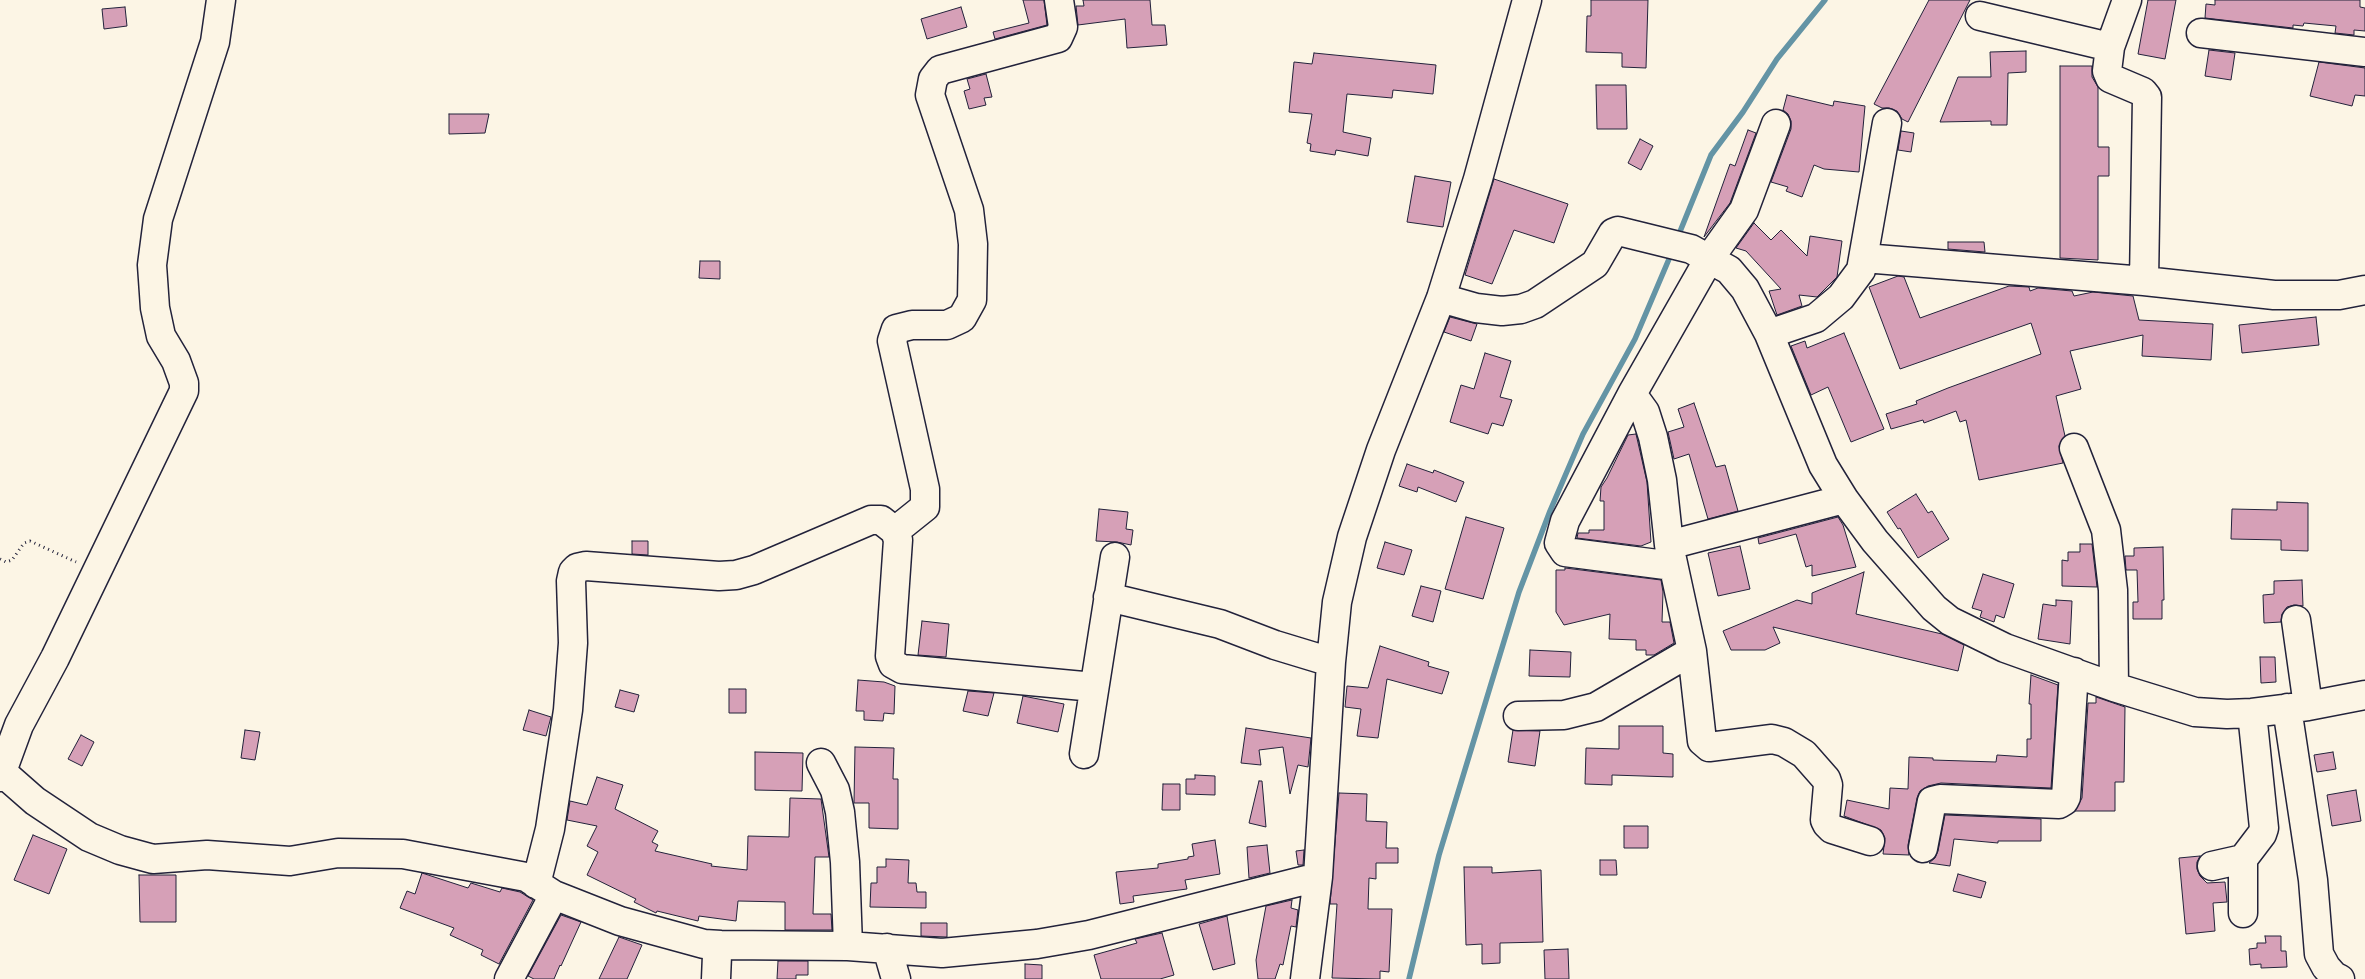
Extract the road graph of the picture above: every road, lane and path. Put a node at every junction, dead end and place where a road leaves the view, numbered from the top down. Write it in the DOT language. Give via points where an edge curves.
graph roads {
  1 [pos="221,0"];
  2 [pos="1059,0"];
  3 [pos="1527,0"];
  4 [pos="2127,0"];
  5 [pos="1980,16"];
  6 [pos="2201,33"];
  7 [pos="2110,47"];
  8 [pos="2365,52"];
  9 [pos="1888,123"];
  10 [pos="1776,124"];
  11 [pos="1700,254"];
  12 [pos="1864,258"];
  13 [pos="2144,281"];
  14 [pos="2365,290"];
  15 [pos="1441,298"];
  16 [pos="1770,334"];
  17 [pos="1637,387"];
  18 [pos="2074,448"];
  19 [pos="1844,499"];
  20 [pos="895,531"];
  21 [pos="1675,549"];
  22 [pos="1116,557"];
  23 [pos="0,559"];
  24 [pos="96,572"];
  25 [pos="1108,597"];
  26 [pos="2296,620"];
  27 [pos="1692,651"];
  28 [pos="1331,662"];
  29 [pos="2074,672"];
  30 [pos="1094,687"];
  31 [pos="2114,687"];
  32 [pos="2365,695"];
  33 [pos="2298,707"];
  34 [pos="2252,713"];
  35 [pos="1518,716"];
  36 [pos="1084,754"];
  37 [pos="821,763"];
  38 [pos="1,774"];
  39 [pos="1870,841"];
  40 [pos="1923,848"];
  41 [pos="2243,859"];
  42 [pos="2212,866"];
  43 [pos="1318,877"];
  44 [pos="545,890"];
  45 [pos="2243,913"];
  46 [pos="721,945"];
  47 [pos="848,946"];
  48 [pos="887,948"];
  49 [pos="509,979"];
  50 [pos="716,979"];
  51 [pos="896,979"];
  52 [pos="1305,979"];
  53 [pos="2340,979"];
  1 -- 24 [label="street" via="215,42 158,219 152,265 161,336 176,361 184,391"];
  2 -- 20 [label="street" via="1063,27 1058,38 940,70 933,79 930,95 969,210 974,244 972,300 962,318 947,325 912,325 896,329 892,341 925,489 925,507"];
  3 -- 15 [label="street" via="1478,179"];
  4 -- 7 [label="street"];
  5 -- 7 [label="street"];
  6 -- 8 [label="street"];
  7 -- 13 [label="street" via="2106,66 2110,78 2143,92 2147,97"];
  9 -- 12 [label="street"];
  10 -- 11 [label="street" via="1744,210"];
  11 -- 15 [label="street" via="1621,232 1613,233 1595,264 1535,304 1502,311"];
  11 -- 16 [label="street" via="1729,270 1745,289"];
  11 -- 17 [label="street"];
  12 -- 13 [label="street"];
  12 -- 16 [label="street" via="1856,278 1841,297 1816,318"];
  13 -- 14 [label="street" via="2274,295 2339,295"];
  15 -- 28 [label="street" via="1381,450 1352,537 1337,602"];
  16 -- 19 [label="street" via="1823,465"];
  17 -- 21 [label="street" via="1653,437"];
  17 -- 21 [label="street" via="1565,521 1559,543 1565,552"];
  18 -- 31 [label="street" via="2106,530 2113,590"];
  19 -- 21 [label="street"];
  19 -- 29 [label="street" via="1875,541 1942,615 2005,648"];
  20 -- 30 [label="street" via="898,540 890,656 893,664 902,669"];
  20 -- 44 [label="street" via="881,520 871,520 736,575 586,566 573,572 573,643 568,710 550,829"];
  21 -- 27 [label="street"];
  22 -- 25 [label="street"];
  23 -- 24 [label="path" via="12,560 24,543 30,541"];
  24 -- 38 [label="street" via="19,725"];
  25 -- 28 [label="street" via="1220,624"];
  25 -- 30 [label="street"];
  26 -- 33 [label="street"];
  27 -- 35 [label="street" via="1596,707 1564,715"];
  27 -- 39 [label="street" via="1702,741 1709,747 1772,739 1784,742 1804,754 1826,779 1827,824 1832,829"];
  28 -- 43 [label="street"];
  29 -- 31 [label="street"];
  29 -- 40 [label="street" via="2064,802 1932,801"];
  30 -- 36 [label="street"];
  31 -- 34 [label="street" via="2195,712"];
  32 -- 33 [label="street"];
  33 -- 34 [label="street"];
  33 -- 53 [label="street" via="2319,954 2326,968"];
  34 -- 41 [label="street" via="2265,821 2262,834"];
  37 -- 47 [label="street" via="836,790 840,812"];
  38 -- 44 [label="street" via="89,837 153,859 207,855 290,862 338,853 403,854 520,876"];
  41 -- 42 [label="street"];
  41 -- 45 [label="street"];
  43 -- 48 [label="street" via="1089,935 1037,944 942,954"];
  43 -- 52 [label="street"];
  44 -- 46 [label="street" via="620,922 704,944"];
  44 -- 49 [label="street"];
  46 -- 47 [label="street"];
  46 -- 50 [label="street" via="716,955"];
  47 -- 48 [label="street"];
  48 -- 51 [label="street"];
}
